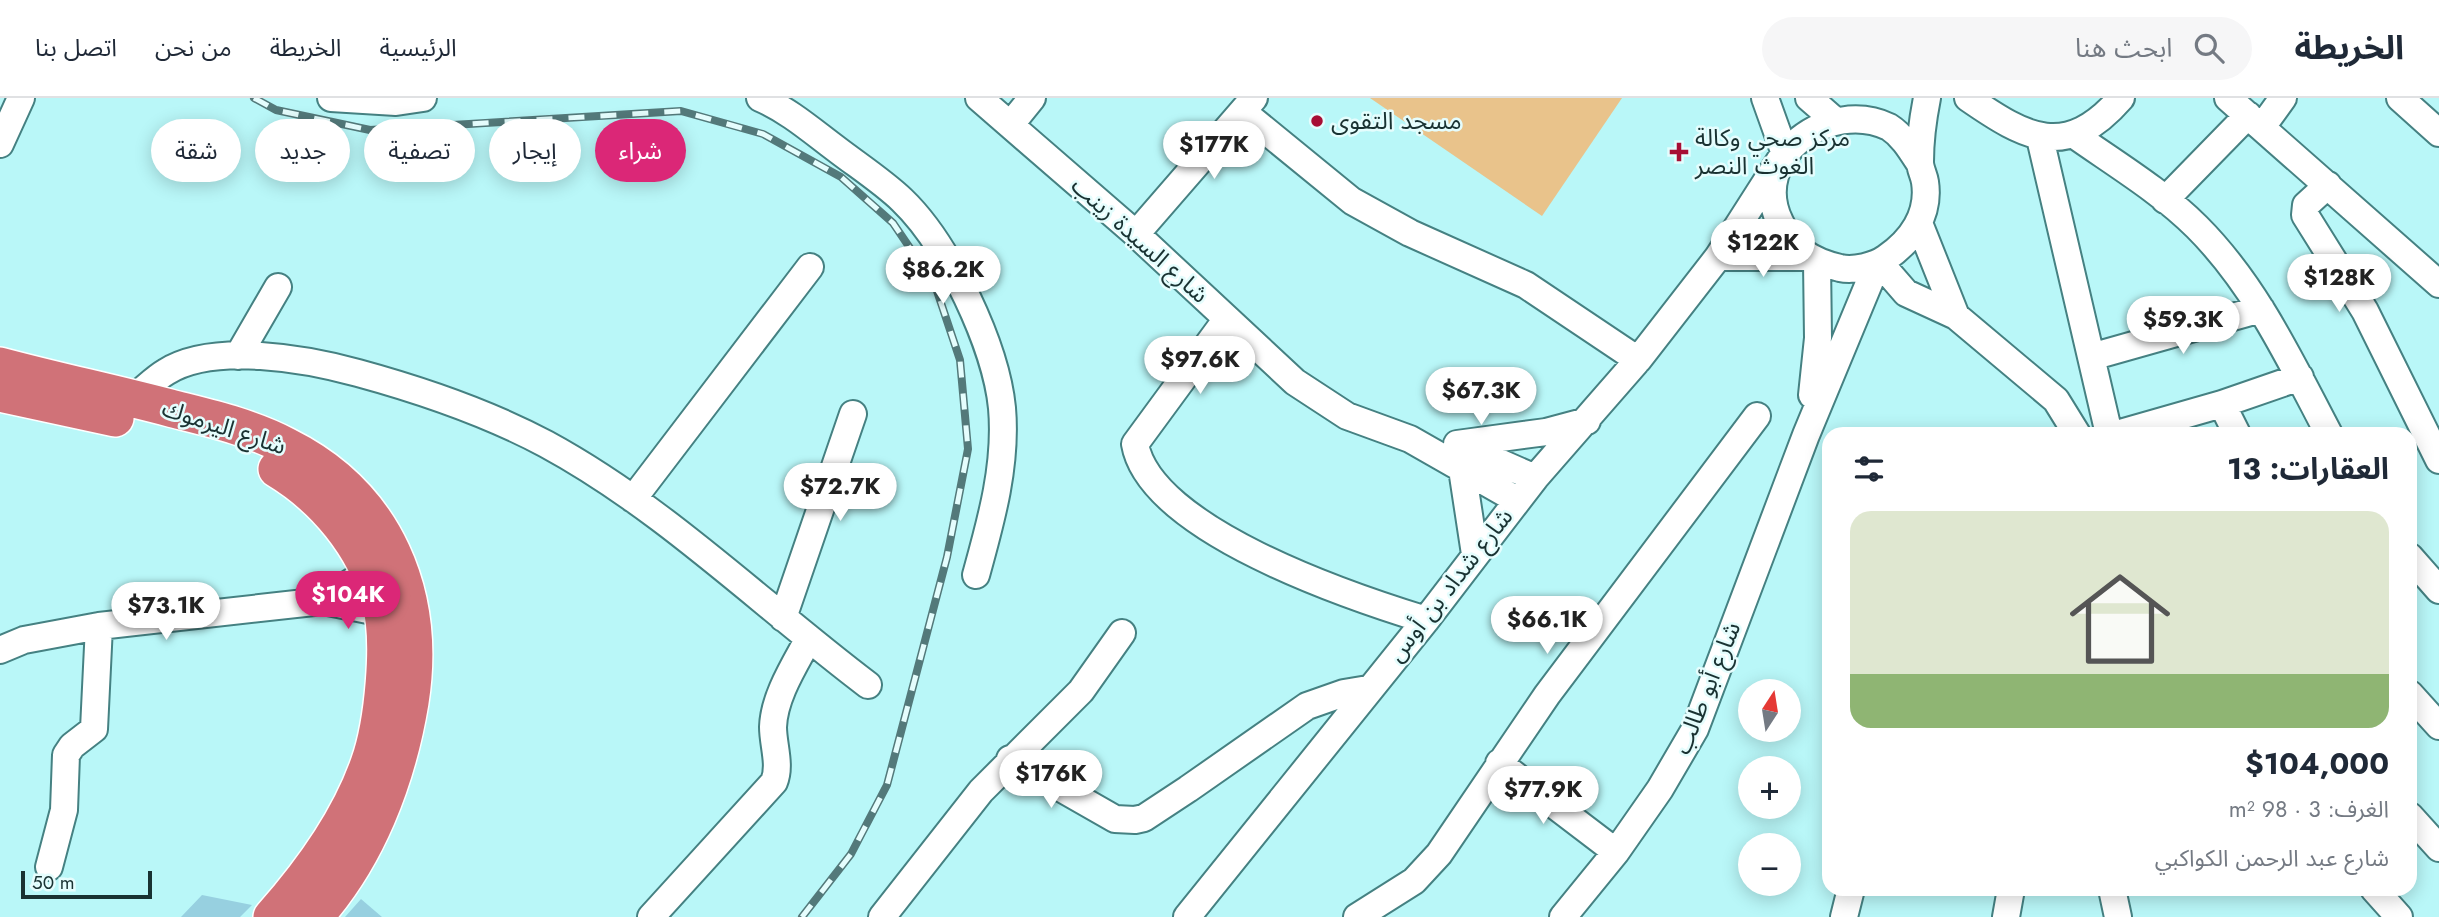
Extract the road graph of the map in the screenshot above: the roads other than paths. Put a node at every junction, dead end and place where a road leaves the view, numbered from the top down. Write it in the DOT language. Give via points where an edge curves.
graph roads {
  1 [pos="21,98"];
  2 [pos="331,98"];
  3 [pos="423,98"];
  4 [pos="760,98"];
  5 [pos="979,98"];
  6 [pos="1032,98"];
  7 [pos="1765,98"];
  8 [pos="1809,98"];
  9 [pos="1968,98"];
  10 [pos="2121,98"];
  11 [pos="2228,98"];
  12 [pos="2283,98"];
  13 [pos="2400,98"];
  14 [pos="1928,99"];
  15 [pos="1248,105"];
  16 [pos="1844,111"];
  17 [pos="2255,121"];
  18 [pos="1011,124"];
  19 [pos="2439,133"];
  20 [pos="2073,134"];
  21 [pos="2040,138"];
  22 [pos="0,144"];
  23 [pos="1782,156"];
  24 [pos="1920,164"];
  25 [pos="2328,186"];
  26 [pos="2165,200"];
  27 [pos="1919,223"];
  28 [pos="1136,234"];
  29 [pos="1718,257"];
  30 [pos="1812,259"];
  31 [pos="1878,263"];
  32 [pos="810,267"];
  33 [pos="2435,272"];
  34 [pos="278,287"];
  35 [pos="2262,309"];
  36 [pos="1956,316"];
  37 [pos="1227,320"];
  38 [pos="238,356"];
  39 [pos="2091,357"];
  40 [pos="1638,360"];
  41 [pos="0,366"];
  42 [pos="2300,377"];
  43 [pos="0,393"];
  44 [pos="133,398"];
  45 [pos="2222,404"];
  46 [pos="853,414"];
  47 [pos="1757,415"];
  48 [pos="1587,421"];
  49 [pos="2073,427"];
  50 [pos="2107,427"];
  51 [pos="2163,427"];
  52 [pos="2234,427"];
  53 [pos="2325,427"];
  54 [pos="1806,435"];
  55 [pos="1459,456"];
  56 [pos="2439,460"];
  57 [pos="1535,478"];
  58 [pos="633,499"];
  59 [pos="1517,500"];
  60 [pos="1475,554"];
  61 [pos="2417,565"];
  62 [pos="368,571"];
  63 [pos="976,575"];
  64 [pos="2439,590"];
  65 [pos="323,601"];
  66 [pos="383,613"];
  67 [pos="783,618"];
  68 [pos="1426,620"];
  69 [pos="99,626"];
  70 [pos="1122,634"];
  71 [pos="808,640"];
  72 [pos="0,650"];
  73 [pos="868,685"];
  74 [pos="1368,689"];
  75 [pos="2417,702"];
  76 [pos="2439,726"];
  77 [pos="1010,760"];
  78 [pos="1499,763"];
  79 [pos="2417,824"];
  80 [pos="2439,848"];
  81 [pos="1616,852"];
  82 [pos="49,867"];
  83 [pos="1849,896"];
  84 [pos="2010,896"];
  85 [pos="2114,896"];
  86 [pos="2380,896"];
  87 [pos="272,917"];
  88 [pos="314,917"];
  89 [pos="651,917"];
  90 [pos="883,917"];
  91 [pos="1187,917"];
  92 [pos="1357,917"];
  93 [pos="1563,917"];
  94 [pos="1844,917"];
  95 [pos="2006,917"];
  96 [pos="2118,917"];
  97 [pos="2399,917"];
  1 -- 22 [label="street"];
  2 -- 3 [label="street" via="363,102"];
  4 -- 63 [label="street" via="801,122 915,214 948,262 983,335 998,380 1003,431 995,503"];
  5 -- 18 [label="street, شارع السيدة زينب"];
  6 -- 18 [label="street"];
  7 -- 23 [label="street"];
  8 -- 16 [label="street"];
  9 -- 21 [label="street" via="2008,126"];
  10 -- 20 [label="street"];
  11 -- 17 [label="street"];
  12 -- 17 [label="street"];
  13 -- 19 [label="street"];
  14 -- 24 [label="street"];
  15 -- 28 [label="street"];
  15 -- 40 [label="street" via="1352,201 1410,233 1526,285"];
  16 -- 23 [label="street" via="1805,130"];
  16 -- 24 [label="street" via="1889,127 1907,143"];
  17 -- 25 [label="street"];
  17 -- 26 [label="street"];
  18 -- 28 [label="street, شارع السيدة زينب"];
  20 -- 21 [label="street"];
  20 -- 26 [label="street"];
  21 -- 39 [label="street"];
  23 -- 29 [label="street, شارع شداد بن أوس"];
  23 -- 30 [label="street" via="1773,186 1775,214 1787,238"];
  24 -- 27 [label="street" via="1925,204"];
  25 -- 33 [label="street"];
  25 -- 56 [label="street" via="2306,205 2305,215 2365,311"];
  26 -- 35 [label="street" via="2211,242"];
  27 -- 31 [label="street" via="1903,247"];
  27 -- 36 [label="street"];
  28 -- 37 [label="street, شارع السيدة زينب"];
  29 -- 30 [label="street"];
  29 -- 40 [label="street, شارع شداد بن أوس"];
  30 -- 31 [label="street" via="1847,269"];
  30 -- 54 [label="street, شارع أبو طالب" via="1816,361"];
  31 -- 36 [label="street" via="1906,293"];
  31 -- 54 [label="street, شارع أبو طالب"];
  32 -- 58 [label="street"];
  34 -- 38 [label="street"];
  35 -- 39 [label="street"];
  35 -- 42 [label="street"];
  36 -- 49 [label="street" via="2056,400"];
  37 -- 55 [label="street, شارع السيدة زينب" via="1295,382 1332,408"];
  37 -- 68 [label="street" via="1135,444 1145,471 1165,495 1251,553 1354,597"];
  38 -- 44 [label="street" via="175,368"];
  38 -- 58 [label="street" via="317,363 453,401 545,444"];
  39 -- 50 [label="street"];
  40 -- 48 [label="street, شارع شداد بن أوس"];
  41 -- 44 [label="highway, شارع اليرموك"];
  42 -- 45 [label="street"];
  42 -- 53 [label="street"];
  43 -- 62 [label="highway, شارع اليرموك" via="179,432 253,457 314,494 346,532"];
  44 -- 88 [label="highway, شارع اليرموك" via="213,419 307,457 365,509 402,574 414,622 415,650 401,746 369,836"];
  45 -- 51 [label="street"];
  45 -- 52 [label="street"];
  46 -- 67 [label="street"];
  47 -- 78 [label="street"];
  48 -- 55 [label="street"];
  48 -- 57 [label="street, شارع شداد بن أوس"];
  54 -- 81 [label="street, شارع أبو طالب" via="1695,729"];
  55 -- 57 [label="street, شارع السيدة زينب"];
  55 -- 59 [label="street, شارع السيدة زينب"];
  55 -- 60 [label="street"];
  57 -- 59 [label="street, شارع شداد بن أوس"];
  58 -- 67 [label="street"];
  59 -- 60 [label="street, شارع شداد بن أوس"];
  60 -- 68 [label="street, شارع شداد بن أوس"];
  61 -- 64 [label="street"];
  62 -- 65 [label="street"];
  62 -- 66 [label="highway, شارع اليرموك"];
  65 -- 66 [label="street"];
  65 -- 69 [label="street"];
  66 -- 87 [label="highway, شارع اليرموك" via="385,670 370,763 332,838 307,877"];
  67 -- 71 [label="street"];
  68 -- 74 [label="street, شارع شداد بن أوس"];
  69 -- 72 [label="street" via="24,640"];
  69 -- 82 [label="street" via="94,729 66,755 64,810"];
  70 -- 77 [label="street" via="1081,691"];
  71 -- 73 [label="street"];
  71 -- 89 [label="street" via="775,715 774,782"];
  74 -- 77 [label="street" via="1307,705 1188,789 1135,820 1115,819"];
  74 -- 91 [label="street, شارع شداد بن أوس"];
  75 -- 76 [label="street"];
  77 -- 90 [label="street"];
  78 -- 81 [label="street"];
  78 -- 92 [label="street" via="1427,868"];
  79 -- 80 [label="street"];
  81 -- 93 [label="street, شارع أبو طالب"];
  83 -- 94 [label="street"];
  84 -- 95 [label="street"];
  85 -- 96 [label="street"];
  86 -- 97 [label="street"];
}
